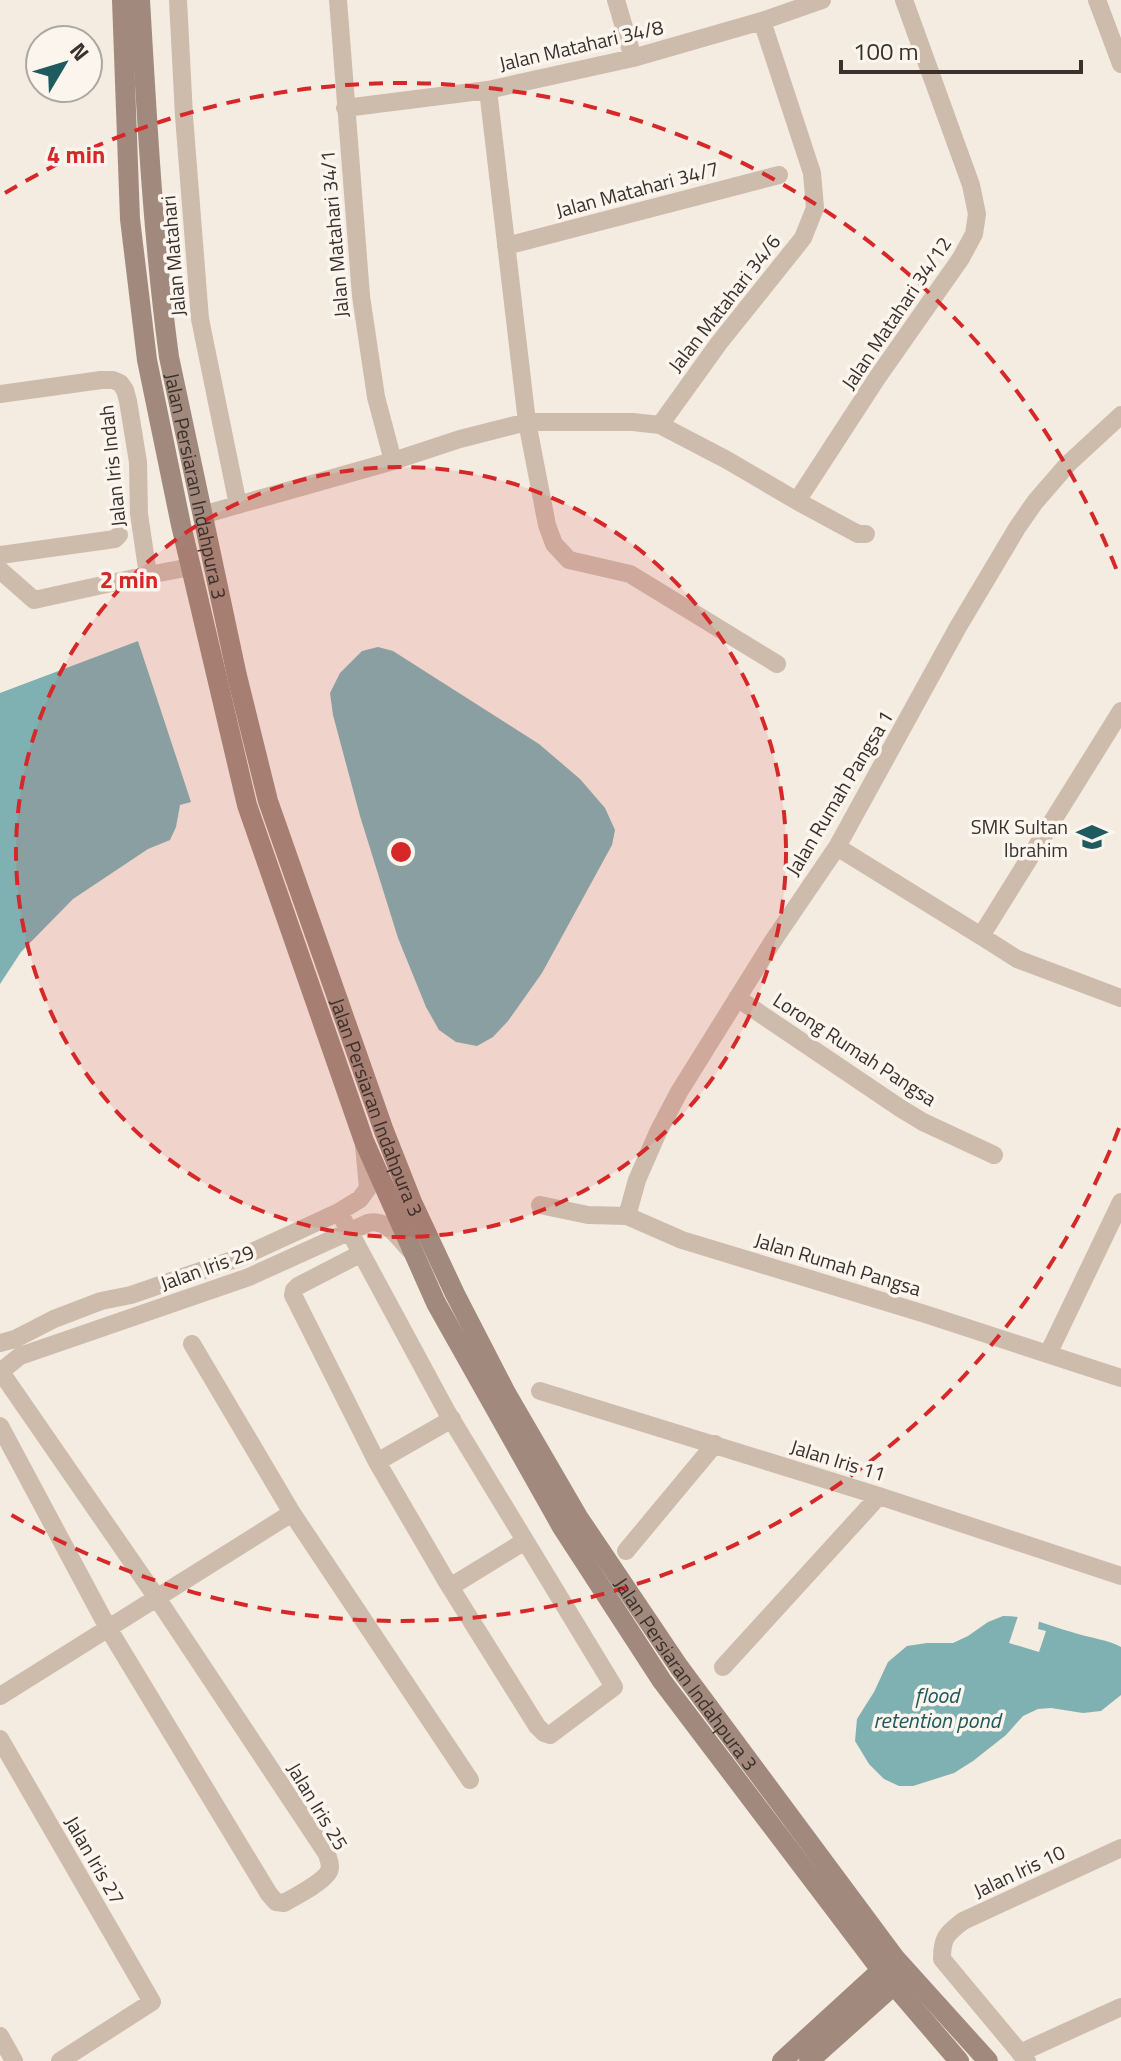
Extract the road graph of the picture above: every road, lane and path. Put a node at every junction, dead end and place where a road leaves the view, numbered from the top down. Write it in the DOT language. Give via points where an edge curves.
graph roads {
  1 [pos="122,0"];
  2 [pos="140,0"];
  3 [pos="178,0"];
  4 [pos="338,0"];
  5 [pos="616,0"];
  6 [pos="822,0"];
  7 [pos="904,0"];
  8 [pos="1097,0"];
  9 [pos="762,21"];
  10 [pos="633,58"];
  11 [pos="1121,64"];
  12 [pos="488,90"];
  13 [pos="345,108"];
  14 [pos="779,175"];
  15 [pos="506,246"];
  16 [pos="0,394"];
  17 [pos="1121,415"];
  18 [pos="527,422"];
  19 [pos="660,425"];
  20 [pos="393,461"];
  21 [pos="797,501"];
  22 [pos="238,505"];
  23 [pos="202,515"];
  24 [pos="866,534"];
  25 [pos="119,535"];
  26 [pos="0,555"];
  27 [pos="191,567"];
  28 [pos="0,570"];
  29 [pos="148,575"];
  30 [pos="777,664"];
  31 [pos="1121,711"];
  32 [pos="837,847"];
  33 [pos="981,936"];
  34 [pos="737,998"];
  35 [pos="1121,998"];
  36 [pos="364,1141"];
  37 [pos="994,1155"];
  38 [pos="1121,1202"];
  39 [pos="540,1205"];
  40 [pos="339,1212"];
  41 [pos="627,1216"];
  42 [pos="349,1232"];
  43 [pos="413,1253"];
  44 [pos="360,1254"];
  45 [pos="0,1343"];
  46 [pos="192,1344"];
  47 [pos="1048,1354"];
  48 [pos="2,1369"];
  49 [pos="1121,1378"];
  50 [pos="540,1391"];
  51 [pos="452,1419"];
  52 [pos="0,1426"];
  53 [pos="44,1436"];
  54 [pos="715,1444"];
  55 [pos="15,1452"];
  56 [pos="377,1462"];
  57 [pos="879,1496"];
  58 [pos="292,1513"];
  59 [pos="525,1541"];
  60 [pos="626,1551"];
  61 [pos="1121,1576"];
  62 [pos="450,1587"];
  63 [pos="157,1598"];
  64 [pos="108,1628"];
  65 [pos="723,1667"];
  66 [pos="0,1696"];
  67 [pos="0,1739"];
  68 [pos="470,1780"];
  69 [pos="1121,1848"];
  70 [pos="894,1971"];
  71 [pos="1121,2007"];
  72 [pos="0,2036"];
  73 [pos="1024,2057"];
  74 [pos="14,2061"];
  75 [pos="60,2061"];
  76 [pos="782,2061"];
  77 [pos="809,2061"];
  78 [pos="959,2061"];
  79 [pos="988,2061"];
  1 -- 27 [label="main road, Jalan Persiaran Indahpura 3" via="130,219 147,360"];
  2 -- 23 [label="main road, Jalan Persiaran Indahpura 3" via="162,303"];
  3 -- 22 [label="street, Jalan Matahari" via="200,319"];
  4 -- 13 [label="street, Jalan Matahari 34/1"];
  5 -- 10 [label="street"];
  6 -- 9 [label="street, Jalan Matahari 34/8"];
  7 -- 21 [label="street, Jalan Matahari 34/12" via="971,185 977,214 974,234"];
  8 -- 11 [label="street"];
  9 -- 10 [label="street, Jalan Matahari 34/8"];
  9 -- 19 [label="street, Jalan Matahari 34/6" via="812,173 815,208 803,238"];
  10 -- 12 [label="street, Jalan Matahari 34/8"];
  12 -- 13 [label="street, Jalan Matahari 34/8"];
  12 -- 15 [label="street"];
  13 -- 20 [label="street, Jalan Matahari 34/1" via="361,296 376,397"];
  14 -- 15 [label="street, Jalan Matahari 34/7"];
  15 -- 18 [label="street"];
  16 -- 29 [label="street, Jalan Iris Indah" via="101,380 120,383 138,462"];
  17 -- 32 [label="street, Jalan Rumah Pangsa 1" via="1068,464 1017,528"];
  18 -- 19 [label="street"];
  18 -- 20 [label="street"];
  18 -- 30 [label="street" via="547,525 554,544 569,560 630,574"];
  19 -- 21 [label="street"];
  20 -- 22 [label="street"];
  21 -- 24 [label="street"];
  22 -- 23 [label="street"];
  23 -- 70 [label="main road, Jalan Persiaran Indahpura 3" via="268,801 384,1131 455,1294 578,1517"];
  25 -- 26 [label="street"];
  27 -- 29 [label="street"];
  27 -- 36 [label="main road, Jalan Persiaran Indahpura 3" via="247,805"];
  28 -- 29 [label="street" via="34,600"];
  31 -- 33 [label="street"];
  32 -- 33 [label="street"];
  32 -- 34 [label="street, Jalan Rumah Pangsa 1"];
  33 -- 35 [label="street" via="1017,959"];
  34 -- 37 [label="street, Lorong Rumah Pangsa" via="900,1108"];
  34 -- 41 [label="street, Jalan Rumah Pangsa 1" via="658,1132"];
  36 -- 40 [label="street, Jalan Iris 29" via="368,1188"];
  36 -- 43 [label="main road, Jalan Persiaran Indahpura 3"];
  38 -- 47 [label="street"];
  39 -- 41 [label="street, Jalan Rumah Pangsa"];
  40 -- 42 [label="street"];
  40 -- 45 [label="street, Jalan Iris 29" via="241,1257 101,1301"];
  41 -- 47 [label="street, Jalan Rumah Pangsa" via="682,1240"];
  42 -- 43 [label="street, Jalan Iris 29" via="375,1221 385,1223"];
  42 -- 44 [label="street"];
  42 -- 48 [label="street, Jalan Iris 29" via="249,1277 20,1356"];
  43 -- 70 [label="main road, Jalan Persiaran Indahpura 3" via="533,1478 630,1634"];
  44 -- 51 [label="street"];
  44 -- 56 [label="street" via="298,1286 293,1295"];
  46 -- 58 [label="street"];
  47 -- 49 [label="street, Jalan Rumah Pangsa"];
  48 -- 53 [label="street, Jalan Iris 25"];
  50 -- 54 [label="street, Jalan Iris 11"];
  51 -- 56 [label="street"];
  51 -- 59 [label="street"];
  52 -- 55 [label="street, Jalan Iris 25"];
  53 -- 55 [label="street"];
  53 -- 63 [label="street, Jalan Iris 25"];
  54 -- 57 [label="street, Jalan Iris 11"];
  54 -- 60 [label="street"];
  55 -- 64 [label="street, Jalan Iris 25"];
  56 -- 62 [label="street"];
  57 -- 61 [label="street, Jalan Iris 11"];
  57 -- 65 [label="street"];
  58 -- 63 [label="street"];
  58 -- 68 [label="street"];
  59 -- 62 [label="street"];
  59 -- 62 [label="street" via="614,1687 550,1735 537,1726"];
  63 -- 64 [label="street"];
  63 -- 64 [label="street, Jalan Iris 25" via="327,1854 328,1873 292,1899 276,1902 262,1884"];
  64 -- 66 [label="street"];
  67 -- 75 [label="street, Jalan Iris 27" via="152,2002"];
  69 -- 73 [label="street, Jalan Iris 10" via="963,1921 942,1942 942,1959"];
  70 -- 76 [label="main road"];
  70 -- 77 [label="main road"];
  70 -- 78 [label="main road, Jalan Persiaran Indahpura 3"];
  70 -- 79 [label="main road, Jalan Persiaran Indahpura 3"];
  71 -- 73 [label="street"];
  72 -- 74 [label="street"];
}
